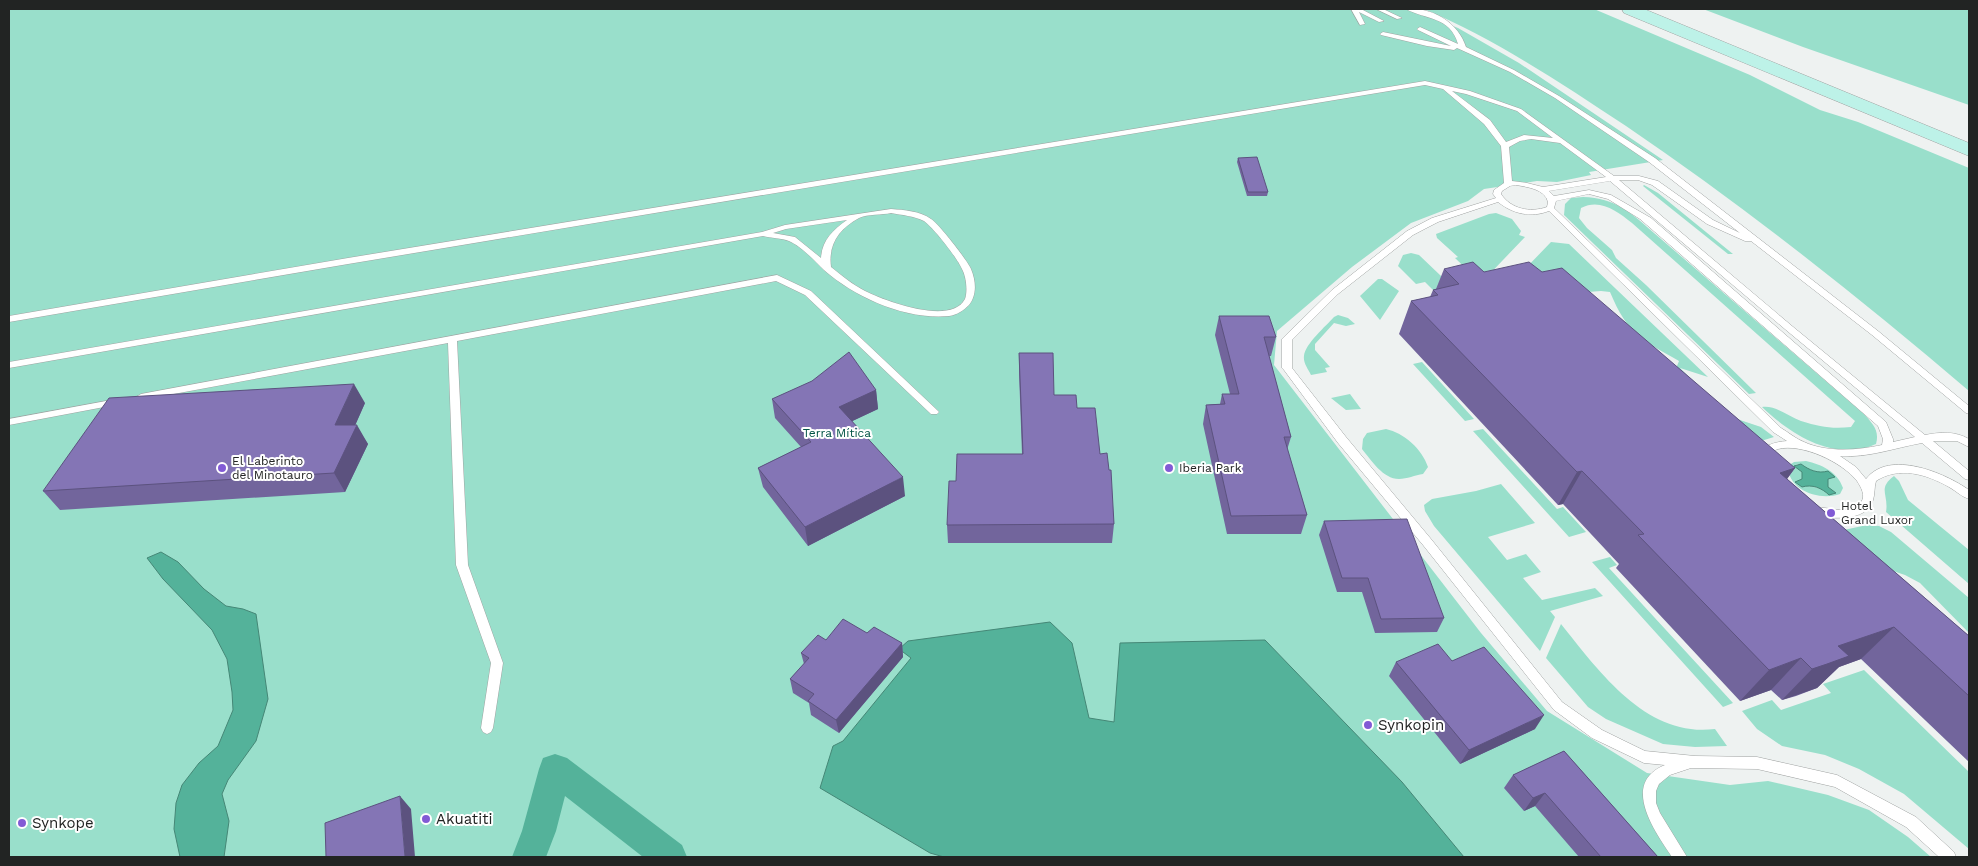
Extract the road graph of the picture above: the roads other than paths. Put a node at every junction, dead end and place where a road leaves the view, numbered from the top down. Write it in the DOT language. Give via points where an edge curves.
graph roads {
  1 [pos="1368,9"];
  2 [pos="1379,9"];
  3 [pos="1390,9"];
  4 [pos="1401,9"];
  5 [pos="1409,9"];
  6 [pos="1630,9"];
  7 [pos="1664,9"];
  8 [pos="1356,11"];
  9 [pos="1416,16"];
  10 [pos="1408,17"];
  11 [pos="1399,18"];
  12 [pos="1390,20"];
  13 [pos="1381,21"];
  14 [pos="1372,22"];
  15 [pos="1362,24"];
  16 [pos="1438,26"];
  17 [pos="1429,27"];
  18 [pos="1420,29"];
  19 [pos="1411,30"];
  20 [pos="1402,31"];
  21 [pos="1392,33"];
  22 [pos="1383,34"];
  23 [pos="1406,40"];
  24 [pos="1461,42"];
  25 [pos="1427,44"];
  26 [pos="1446,47"];
  27 [pos="1444,87"];
  28 [pos="1969,133"];
  29 [pos="1565,142"];
  30 [pos="1505,146"];
  31 [pos="1969,150"];
  32 [pos="1612,178"];
  33 [pos="1508,184"];
  34 [pos="1542,190"];
  35 [pos="1500,199"];
  36 [pos="1551,203"];
  37 [pos="859,216"];
  38 [pos="1642,217"];
  39 [pos="763,234"];
  40 [pos="1679,235"];
  41 [pos="1763,246"];
  42 [pos="827,268"];
  43 [pos="9,320"];
  44 [pos="1789,328"];
  45 [pos="452,340"];
  46 [pos="1801,354"];
  47 [pos="9,365"];
  48 [pos="1969,411"];
  49 [pos="934,412"];
  50 [pos="9,422"];
  51 [pos="1926,439"];
  52 [pos="1969,443"];
  53 [pos="1802,446"];
  54 [pos="1887,448"];
  55 [pos="1820,450"];
  56 [pos="1761,468"];
  57 [pos="1969,476"];
  58 [pos="1868,492"];
  59 [pos="1969,495"];
  60 [pos="1808,509"];
  61 [pos="487,728"];
  62 [pos="1695,762"];
  63 [pos="1680,857"];
  64 [pos="1949,857"];
  1 -- 12 [label="lane"];
  2 -- 11 [label="lane"];
  3 -- 10 [label="lane"];
  4 -- 9 [label="lane"];
  5 -- 24 [label="lane" via="1452,25"];
  6 -- 31 [label="main road"];
  7 -- 28 [label="main road"];
  8 -- 13 [label="lane"];
  8 -- 14 [label="lane"];
  8 -- 15 [label="lane"];
  16 -- 24 [label="lane"];
  17 -- 24 [label="lane"];
  18 -- 24 [label="lane"];
  19 -- 26 [label="lane"];
  20 -- 25 [label="lane"];
  21 -- 23 [label="lane"];
  22 -- 23 [label="lane"];
  23 -- 25 [label="lane"];
  24 -- 26 [label="lane"];
  24 -- 41 [label="lane" via="1557,97 1652,160"];
  25 -- 26 [label="lane"];
  27 -- 29 [label="lane" via="1519,110"];
  27 -- 30 [label="lane" via="1487,122"];
  27 -- 43 [label="lane" via="1425,83"];
  29 -- 30 [label="lane" via="1528,136"];
  29 -- 32 [label="lane"];
  30 -- 33 [label="lane"];
  32 -- 34 [label="lane"];
  32 -- 40 [label="lane"];
  32 -- 41 [label="lane" via="1639,178 1655,182 1710,222"];
  33 -- 34 [label="lane" via="1525,184"];
  33 -- 35 [label="lane" via="1498,190"];
  34 -- 36 [label="lane"];
  35 -- 36 [label="lane" via="1520,211 1538,212"];
  35 -- 62 [label="lane" via="1435,220 1410,233 1335,292 1287,339 1287,368 1558,706 1597,734 1644,757"];
  36 -- 38 [label="lane" via="1589,192 1611,197"];
  36 -- 53 [label="lane" via="1778,430"];
  37 -- 39 [label="lane" via="784,227"];
  37 -- 42 [label="lane" via="829,239 824,250"];
  37 -- 42 [label="lane" via="891,211 928,220 967,269 972,287 969,299 950,313 927,313 889,305 860,292"];
  38 -- 40 [label="lane"];
  38 -- 46 [label="lane"];
  39 -- 42 [label="lane" via="792,240"];
  39 -- 47 [label="lane"];
  40 -- 44 [label="lane"];
  41 -- 48 [label="lane"];
  44 -- 46 [label="lane"];
  44 -- 51 [label="lane"];
  45 -- 49 [label="lane" via="777,278 808,293"];
  45 -- 50 [label="lane"];
  45 -- 61 [label="lane" via="462,565 497,663"];
  46 -- 54 [label="lane" via="1882,424 1888,438"];
  51 -- 52 [label="lane" via="1955,436"];
  51 -- 54 [label="lane"];
  51 -- 57 [label="lane"];
  53 -- 55 [label="lane"];
  53 -- 56 [label="lane" via="1785,444 1772,447 1763,453"];
  54 -- 55 [label="lane" via="1839,454"];
  55 -- 58 [label="lane" via="1852,469"];
  58 -- 59 [label="lane" via="1871,479 1888,470 1914,469 1956,484"];
  58 -- 60 [label="lane" via="1867,502 1861,510 1850,514 1834,515"];
  62 -- 63 [label="lane" via="1673,767 1652,782 1647,796 1655,821"];
  62 -- 64 [label="lane" via="1757,763 1837,781 1911,822"];
}
